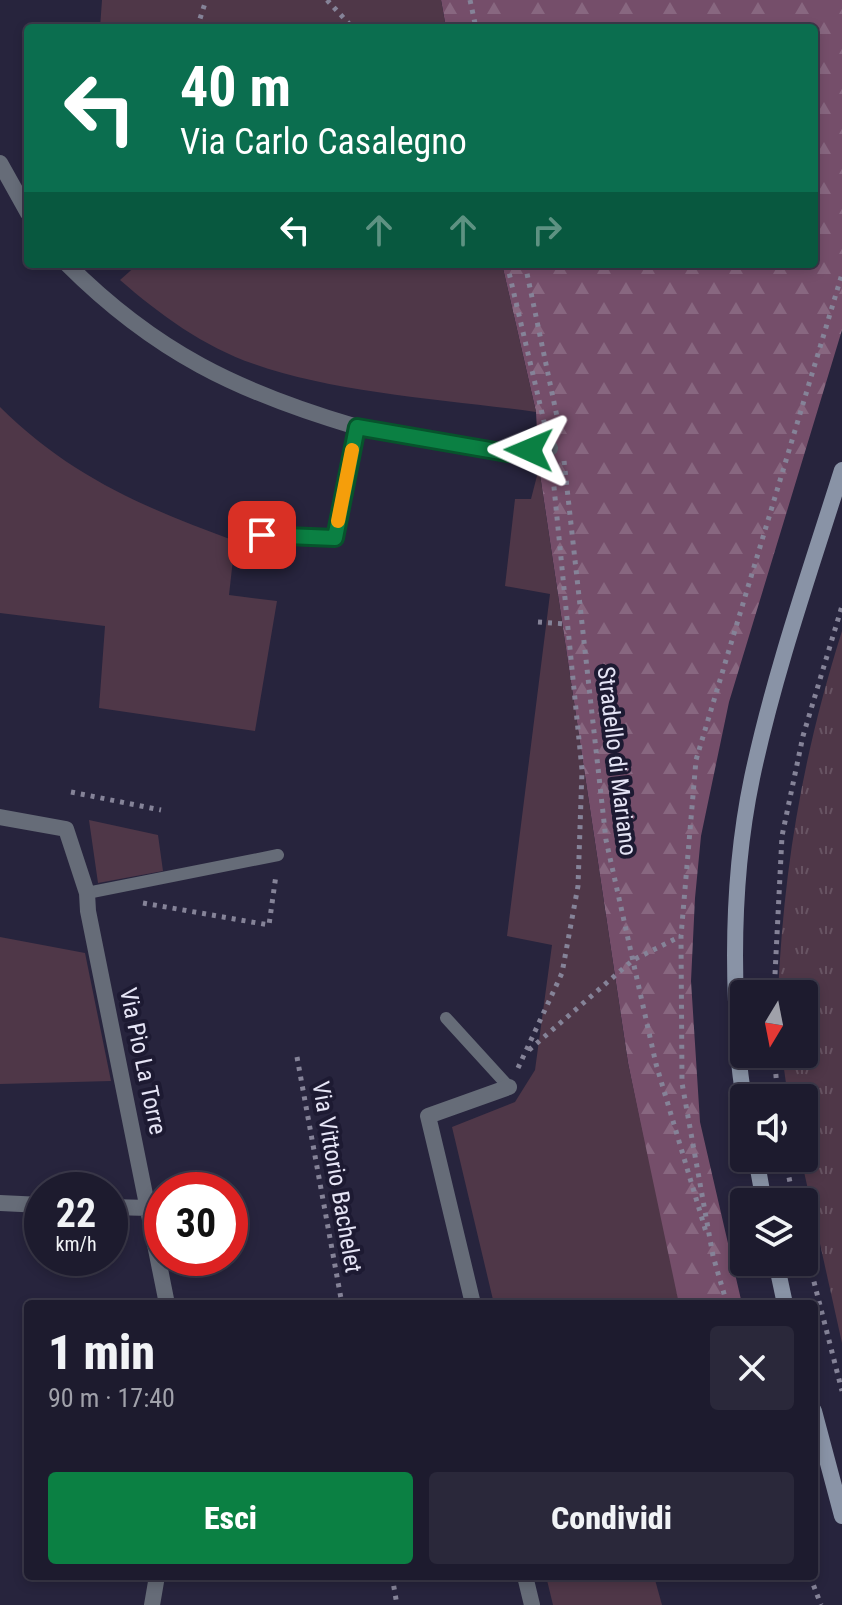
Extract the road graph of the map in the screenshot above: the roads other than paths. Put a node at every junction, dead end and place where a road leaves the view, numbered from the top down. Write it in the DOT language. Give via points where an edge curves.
graph roads {
  1 [pos="0,163"];
  2 [pos="7,198"];
  3 [pos="24,210"];
  4 [pos="71,268"];
  5 [pos="357,427"];
  6 [pos="550,448"];
  7 [pos="842,470"];
  8 [pos="262,535"];
  9 [pos="0,817"];
  10 [pos="278,855"];
  11 [pos="87,893"];
  12 [pos="446,1018"];
  13 [pos="741,1084"];
  14 [pos="509,1087"];
  15 [pos="144,1184"];
  16 [pos="0,1203"];
  17 [pos="24,1204"];
  18 [pos="162,1276"];
  19 [pos="779,1276"];
  20 [pos="166,1300"];
  21 [pos="472,1300"];
  22 [pos="784,1300"];
  23 [pos="818,1426"];
  24 [pos="842,1516"];
  25 [pos="156,1580"];
  26 [pos="526,1580"];
  27 [pos="152,1605"];
  28 [pos="532,1605"];
  1 -- 2 [label="street"];
  2 -- 3 [label="street"];
  4 -- 5 [label="street" via="110,307 196,366 291,408"];
  5 -- 6 [label="street" via="507,453"];
  5 -- 8 [label="street" via="335,538"];
  7 -- 13 [label="main road" via="752,780 735,972"];
  9 -- 11 [label="street, Via Pio La Torre" via="66,829"];
  10 -- 11 [label="lane"];
  11 -- 15 [label="street, Via Pio La Torre"];
  12 -- 14 [label="lane"];
  14 -- 21 [label="street" via="428,1116"];
  16 -- 17 [label="street"];
  18 -- 20 [label="street, Via Pio La Torre"];
  19 -- 22 [label="main road"];
  23 -- 24 [label="main road"];
  25 -- 27 [label="street"];
  26 -- 28 [label="street"];
}
